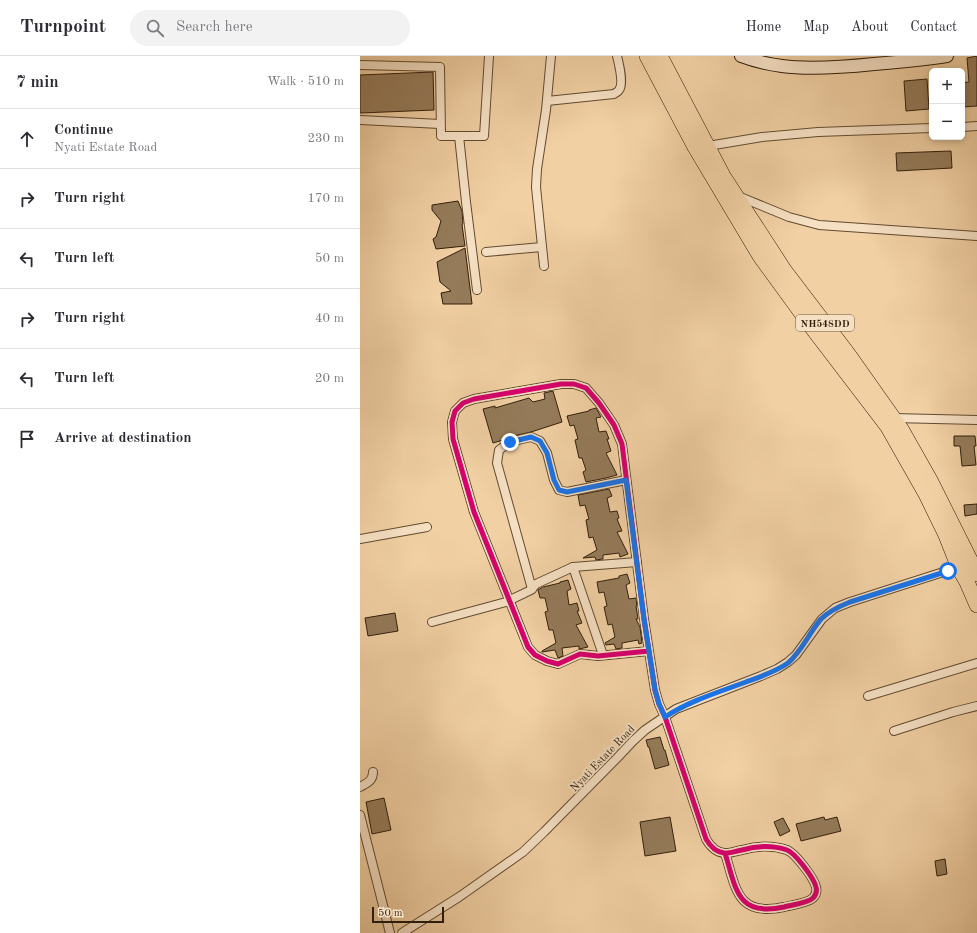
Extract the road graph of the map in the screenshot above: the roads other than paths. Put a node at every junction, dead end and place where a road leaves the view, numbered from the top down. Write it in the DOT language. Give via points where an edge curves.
graph roads {
  1 [pos="489,56"];
  2 [pos="551,56"];
  3 [pos="617,56"];
  4 [pos="647,56"];
  5 [pos="660,56"];
  6 [pos="947,56"];
  7 [pos="748,57"];
  8 [pos="360,65"];
  9 [pos="547,101"];
  10 [pos="360,120"];
  11 [pos="440,124"];
  12 [pos="977,126"];
  13 [pos="965,127"];
  14 [pos="929,128"];
  15 [pos="459,136"];
  16 [pos="708,146"];
  17 [pos="735,195"];
  18 [pos="977,236"];
  19 [pos="542,247"];
  20 [pos="486,252"];
  21 [pos="544,266"];
  22 [pos="477,290"];
  23 [pos="893,418"];
  24 [pos="977,420"];
  25 [pos="626,480"];
  26 [pos="427,528"];
  27 [pos="360,539"];
  28 [pos="637,562"];
  29 [pos="573,567"];
  30 [pos="972,571"];
  31 [pos="532,589"];
  32 [pos="510,601"];
  33 [pos="977,605"];
  34 [pos="432,622"];
  35 [pos="649,650"];
  36 [pos="603,655"];
  37 [pos="977,664"];
  38 [pos="868,696"];
  39 [pos="977,706"];
  40 [pos="665,717"];
  41 [pos="894,731"];
  42 [pos="373,772"];
  43 [pos="360,788"];
  44 [pos="360,815"];
  45 [pos="725,854"];
  46 [pos="390,933"];
  47 [pos="402,933"];
  1 -- 15 [label="street" via="484,136"];
  2 -- 9 [label="street"];
  3 -- 9 [label="street" via="621,78 619,91 614,94"];
  4 -- 30 [label="highway, NH548DD" via="695,147 760,256 888,427 946,535"];
  5 -- 16 [label="highway, NH548DD"];
  6 -- 7 [label="main road" via="913,61 810,68 782,66"];
  8 -- 11 [label="street" via="440,67"];
  9 -- 19 [label="street" via="536,187"];
  10 -- 11 [label="street"];
  11 -- 15 [label="street" via="441,136"];
  12 -- 13 [label="street"];
  14 -- 16 [label="street" via="818,132 762,137"];
  15 -- 22 [label="street"];
  16 -- 17 [label="highway, NH548DD"];
  17 -- 18 [label="street" via="789,217 819,224"];
  17 -- 23 [label="highway, NH548DD" via="784,270"];
  19 -- 20 [label="street"];
  19 -- 21 [label="street"];
  23 -- 24 [label="street"];
  23 -- 30 [label="highway, NH548DD" via="931,482"];
  25 -- 28 [label="street"];
  25 -- 31 [label="street" via="567,492 559,490 547,453 540,441 531,437 510,442 499,450 497,463"];
  25 -- 32 [label="street" via="622,444 614,425 586,388 574,384 561,384 474,399 463,403 455,411 452,422 453,439 474,512"];
  26 -- 27 [label="street"];
  28 -- 29 [label="street"];
  28 -- 35 [label="street"];
  29 -- 31 [label="street" via="536,584"];
  29 -- 36 [label="street"];
  30 -- 33 [label="highway, NH548DD" via="967,582"];
  30 -- 40 [label="street, Nyati Estate Road" via="835,608 822,619 796,655 778,669 676,709"];
  31 -- 32 [label="street"];
  32 -- 34 [label="street"];
  32 -- 36 [label="street" via="528,647 535,655 558,664 580,654"];
  35 -- 36 [label="street"];
  35 -- 40 [label="street" via="655,690"];
  37 -- 38 [label="street"];
  39 -- 41 [label="street"];
  40 -- 45 [label="street" via="706,839 715,850"];
  40 -- 47 [label="street, Nyati Estate Road" via="632,741 523,852"];
  42 -- 43 [label="street" via="372,779"];
  44 -- 46 [label="street"];
  45 -- 45 [label="street" via="754,847 771,846 788,850 797,857 813,879 817,892 807,901 773,909 750,906 736,889"];
}
